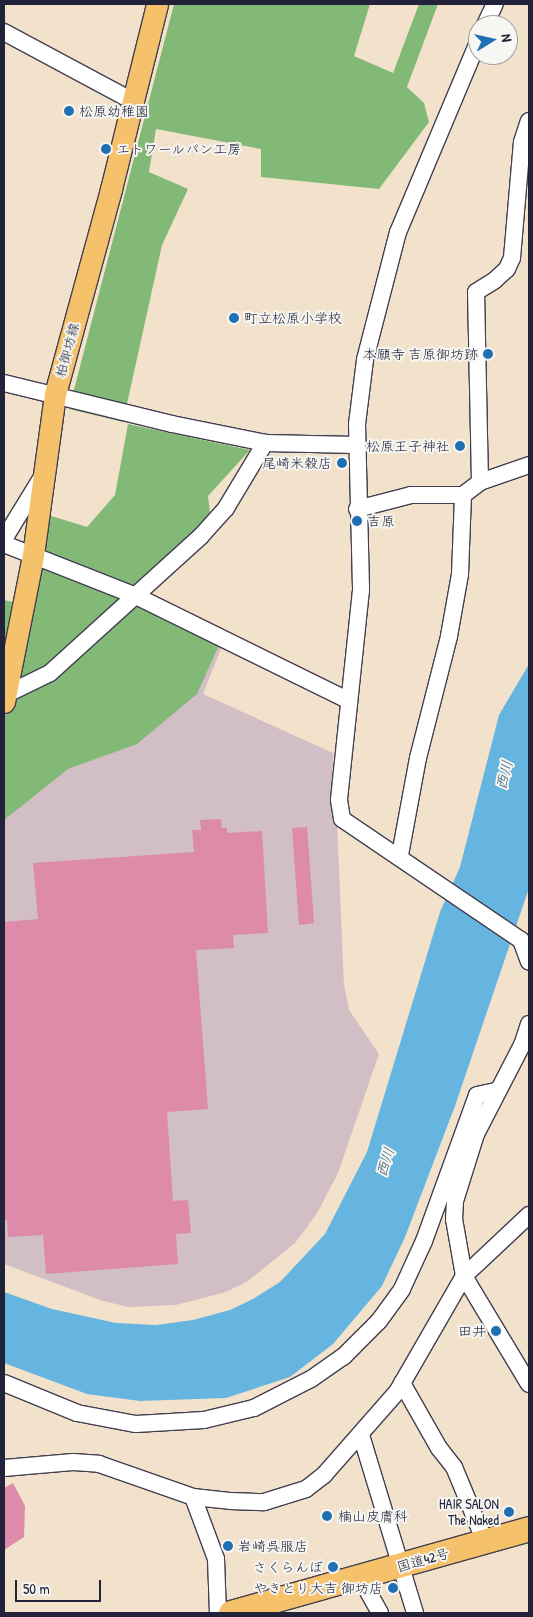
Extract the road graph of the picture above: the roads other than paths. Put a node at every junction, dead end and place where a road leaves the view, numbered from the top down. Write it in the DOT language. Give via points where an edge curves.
graph roads {
  1 [pos="157,4"];
  2 [pos="4,32"];
  3 [pos="468,65"];
  4 [pos="131,100"];
  5 [pos="529,120"];
  6 [pos="4,383"];
  7 [pos="55,394"];
  8 [pos="265,443"];
  9 [pos="357,445"];
  10 [pos="529,465"];
  11 [pos="42,477"];
  12 [pos="480,482"];
  13 [pos="463,495"];
  14 [pos="357,509"];
  15 [pos="4,539"];
  16 [pos="4,544"];
  17 [pos="33,554"];
  18 [pos="136,596"];
  19 [pos="5,698"];
  20 [pos="349,701"];
  21 [pos="400,855"];
  22 [pos="529,962"];
  23 [pos="529,1024"];
  24 [pos="526,1045"];
  25 [pos="496,1091"];
  26 [pos="529,1215"];
  27 [pos="464,1276"];
  28 [pos="4,1383"];
  29 [pos="402,1383"];
  30 [pos="529,1384"];
  31 [pos="361,1435"];
  32 [pos="4,1468"];
  33 [pos="193,1497"];
  34 [pos="529,1529"];
  35 [pos="485,1542"];
  36 [pos="401,1566"];
  37 [pos="360,1577"];
  38 [pos="218,1613"];
  39 [pos="231,1613"];
  40 [pos="380,1613"];
  41 [pos="415,1613"];
  1 -- 4 [label="main road, 柏御坊線"];
  2 -- 4 [label="street"];
  3 -- 9 [label="street" via="398,232 366,360"];
  4 -- 7 [label="main road, 柏御坊線" via="111,190"];
  5 -- 12 [label="street" via="522,142 512,258 507,269 476,292"];
  6 -- 7 [label="street"];
  7 -- 8 [label="street" via="172,424"];
  7 -- 11 [label="main road, 柏御坊線"];
  8 -- 9 [label="street"];
  8 -- 18 [label="street" via="226,508"];
  9 -- 14 [label="street"];
  10 -- 12 [label="street"];
  11 -- 15 [label="street"];
  11 -- 17 [label="main road, 柏御坊線"];
  12 -- 13 [label="street"];
  13 -- 14 [label="street" via="411,495"];
  13 -- 21 [label="street" via="460,574 450,636 418,758"];
  14 -- 20 [label="street" via="361,590"];
  16 -- 17 [label="street"];
  17 -- 18 [label="street"];
  17 -- 19 [label="main road, 柏御坊線"];
  18 -- 19 [label="street" via="50,674"];
  18 -- 20 [label="street"];
  20 -- 21 [label="street" via="340,800 342,819"];
  21 -- 22 [label="street" via="521,940"];
  23 -- 24 [label="street"];
  24 -- 25 [label="street"];
  25 -- 27 [label="street" via="476,1134 455,1201 454,1219"];
  25 -- 28 [label="street" via="477,1095 424,1241 402,1289 379,1321 343,1357 311,1379 254,1408 204,1420 136,1424 77,1413"];
  26 -- 27 [label="street"];
  27 -- 29 [label="street"];
  27 -- 30 [label="street"];
  29 -- 31 [label="street"];
  29 -- 35 [label="street" via="439,1448 454,1467"];
  31 -- 33 [label="street" via="324,1475 306,1489 264,1502"];
  31 -- 36 [label="street"];
  32 -- 33 [label="street" via="73,1462 99,1464"];
  33 -- 38 [label="street" via="216,1559"];
  34 -- 35 [label="highway, 国道42号"];
  35 -- 36 [label="highway, 国道42号"];
  36 -- 37 [label="highway, 国道42号"];
  36 -- 41 [label="street"];
  37 -- 39 [label="highway, 国道42号"];
  37 -- 40 [label="street"];
}
